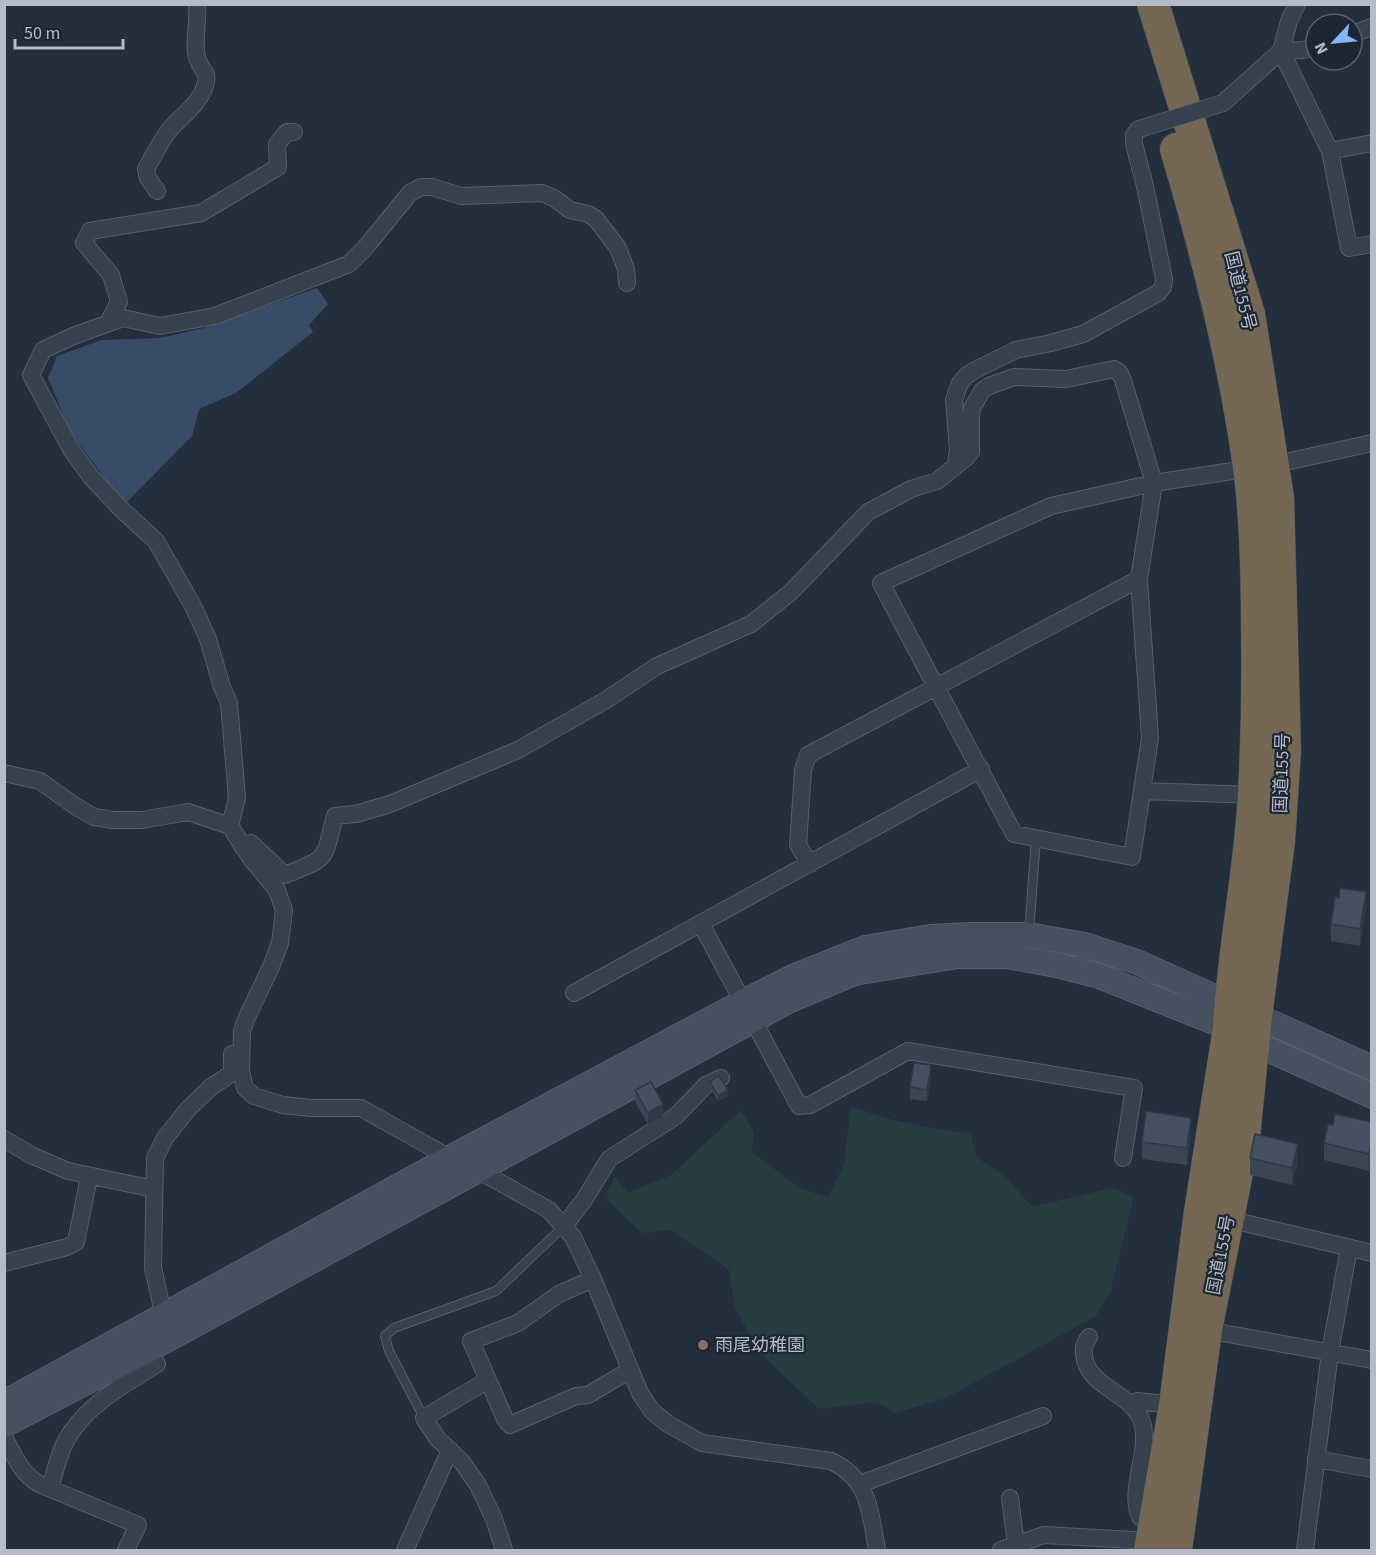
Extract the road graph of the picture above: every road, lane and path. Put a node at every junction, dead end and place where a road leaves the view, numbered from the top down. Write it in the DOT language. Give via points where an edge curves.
graph roads {
  1 [pos="197,4"];
  2 [pos="1132,4"];
  3 [pos="1153,4"];
  4 [pos="1297,4"];
  5 [pos="1304,50"];
  6 [pos="1281,51"];
  7 [pos="294,132"];
  8 [pos="1371,143"];
  9 [pos="1330,151"];
  10 [pos="157,191"];
  11 [pos="1371,244"];
  12 [pos="627,283"];
  13 [pos="108,323"];
  14 [pos="1371,443"];
  15 [pos="956,464"];
  16 [pos="1261,467"];
  17 [pos="1154,483"];
  18 [pos="1139,579"];
  19 [pos="937,687"];
  20 [pos="981,770"];
  21 [pos="4,773"];
  22 [pos="1143,791"];
  23 [pos="1254,795"];
  24 [pos="230,826"];
  25 [pos="1036,838"];
  26 [pos="242,846"];
  27 [pos="810,864"];
  28 [pos="701,924"];
  29 [pos="1028,935"];
  30 [pos="574,993"];
  31 [pos="748,1011"];
  32 [pos="247,1017"];
  33 [pos="1242,1022"];
  34 [pos="1371,1068"];
  35 [pos="721,1078"];
  36 [pos="1371,1096"];
  37 [pos="4,1139"];
  38 [pos="450,1158"];
  39 [pos="1123,1158"];
  40 [pos="477,1171"];
  41 [pos="89,1177"];
  42 [pos="154,1189"];
  43 [pos="1228,1219"];
  44 [pos="564,1226"];
  45 [pos="1349,1248"];
  46 [pos="1371,1253"];
  47 [pos="4,1263"];
  48 [pos="593,1279"];
  49 [pos="164,1317"];
  50 [pos="1206,1330"];
  51 [pos="1089,1337"];
  52 [pos="1330,1352"];
  53 [pos="1371,1360"];
  54 [pos="157,1364"];
  55 [pos="630,1370"];
  56 [pos="488,1380"];
  57 [pos="4,1403"];
  58 [pos="1175,1405"];
  59 [pos="1132,1406"];
  60 [pos="1043,1416"];
  61 [pos="424,1418"];
  62 [pos="4,1425"];
  63 [pos="4,1437"];
  64 [pos="450,1450"];
  65 [pos="1316,1459"];
  66 [pos="1371,1469"];
  67 [pos="860,1484"];
  68 [pos="50,1488"];
  69 [pos="1010,1498"];
  70 [pos="1061,1543"];
  71 [pos="1165,1544"];
  72 [pos="1008,1547"];
  73 [pos="126,1551"];
  74 [pos="405,1551"];
  75 [pos="504,1551"];
  76 [pos="877,1551"];
  77 [pos="1305,1551"];
  1 -- 10 [label="street" via="195,46 206,83 203,93 168,132 146,169"];
  2 -- 16 [label="highway, 国道155号" via="1190,197"];
  3 -- 16 [label="highway, 国道155号" via="1249,314"];
  4 -- 6 [label="street"];
  5 -- 6 [label="street"];
  6 -- 9 [label="street"];
  6 -- 15 [label="street, bridge" via="1223,103 1139,129 1134,135 1163,287 1083,334 1016,350 966,376 954,400"];
  7 -- 13 [label="street" via="287,132 277,144 278,167 201,213 90,231 84,243 111,275 119,302"];
  8 -- 9 [label="street"];
  9 -- 11 [label="street" via="1349,248"];
  12 -- 13 [label="street" via="618,248 596,219 570,210 548,194 461,196 421,187 411,193 349,264 215,316 160,326 123,318"];
  13 -- 24 [label="street" via="43,350 31,375 71,449 91,477 156,542 190,599 229,703 237,798"];
  14 -- 16 [label="street"];
  15 -- 17 [label="street" via="971,452 972,408 989,386 1014,376 1066,379 1114,369 1123,380"];
  15 -- 26 [label="street" via="937,481 910,489 867,513 777,606 751,624 657,666 518,750 390,804 335,816 325,854 314,864 285,875 251,843"];
  16 -- 17 [label="street"];
  16 -- 23 [label="highway, 国道155号"];
  16 -- 33 [label="highway, 国道155号" via="1278,498 1285,750 1279,842"];
  17 -- 18 [label="street"];
  17 -- 19 [label="street" via="1051,506 880,584"];
  18 -- 19 [label="street"];
  18 -- 22 [label="street" via="1150,738"];
  19 -- 20 [label="street"];
  19 -- 27 [label="street" via="808,755 802,770 798,845"];
  20 -- 25 [label="street" via="1014,834"];
  20 -- 27 [label="street"];
  21 -- 24 [label="street" via="40,781 94,817 142,820 188,812"];
  22 -- 23 [label="street"];
  22 -- 25 [label="street" via="1132,857"];
  23 -- 33 [label="highway, 国道155号"];
  24 -- 26 [label="street"];
  25 -- 29 [label="lane"];
  26 -- 32 [label="street" via="277,890 284,910 277,951"];
  27 -- 28 [label="street"];
  28 -- 30 [label="street"];
  28 -- 31 [label="street"];
  29 -- 31 [label="street" via="930,937 865,948 795,976"];
  29 -- 33 [label="street" via="1085,945 1137,962 1179,982"];
  31 -- 33 [label="street" via="788,1001 854,973 957,956 1007,956 1099,976"];
  31 -- 38 [label="street"];
  31 -- 39 [label="street" via="799,1106 810,1105 908,1051 1134,1089"];
  31 -- 40 [label="street"];
  32 -- 38 [label="street" via="242,1030 242,1071 245,1088 254,1096 293,1106 361,1108"];
  32 -- 42 [label="street" via="238,1017 232,1073 188,1109 165,1138 155,1158"];
  33 -- 34 [label="street"];
  33 -- 36 [label="street"];
  33 -- 43 [label="highway, 国道155号" via="1244,1137"];
  33 -- 58 [label="highway, 国道155号" via="1200,1212"];
  35 -- 44 [label="street" via="706,1085 676,1116 609,1159"];
  37 -- 41 [label="street" via="48,1163"];
  38 -- 40 [label="street"];
  38 -- 49 [label="street"];
  40 -- 44 [label="street" via="549,1210"];
  40 -- 62 [label="street"];
  41 -- 42 [label="street"];
  41 -- 47 [label="street" via="75,1242"];
  42 -- 49 [label="street" via="153,1268"];
  43 -- 45 [label="street"];
  43 -- 50 [label="highway, 国道155号"];
  44 -- 48 [label="street"];
  44 -- 61 [label="lane" via="496,1292 394,1328 385,1336"];
  45 -- 46 [label="street"];
  45 -- 52 [label="street"];
  48 -- 55 [label="street"];
  48 -- 56 [label="street" via="560,1294 518,1323 471,1341"];
  49 -- 57 [label="street"];
  50 -- 52 [label="street"];
  50 -- 71 [label="highway, 国道155号"];
  51 -- 59 [label="street" via="1083,1347 1087,1369"];
  52 -- 53 [label="street"];
  52 -- 65 [label="street"];
  54 -- 68 [label="street" via="99,1403 71,1432"];
  55 -- 56 [label="street" via="588,1395 576,1396 510,1425"];
  55 -- 67 [label="street" via="652,1411 702,1443 831,1461 849,1471"];
  56 -- 61 [label="street"];
  58 -- 59 [label="street" via="1137,1401"];
  58 -- 71 [label="highway, 国道155号"];
  59 -- 71 [label="street" via="1144,1438 1138,1511"];
  60 -- 67 [label="street"];
  61 -- 64 [label="street"];
  63 -- 68 [label="street" via="29,1478"];
  64 -- 74 [label="street"];
  64 -- 75 [label="street" via="478,1485"];
  65 -- 66 [label="street"];
  65 -- 77 [label="street"];
  67 -- 76 [label="street" via="869,1507"];
  68 -- 73 [label="street" via="138,1525"];
  69 -- 72 [label="street"];
  70 -- 71 [label="street"];
  70 -- 72 [label="street" via="1044,1535"];
}
